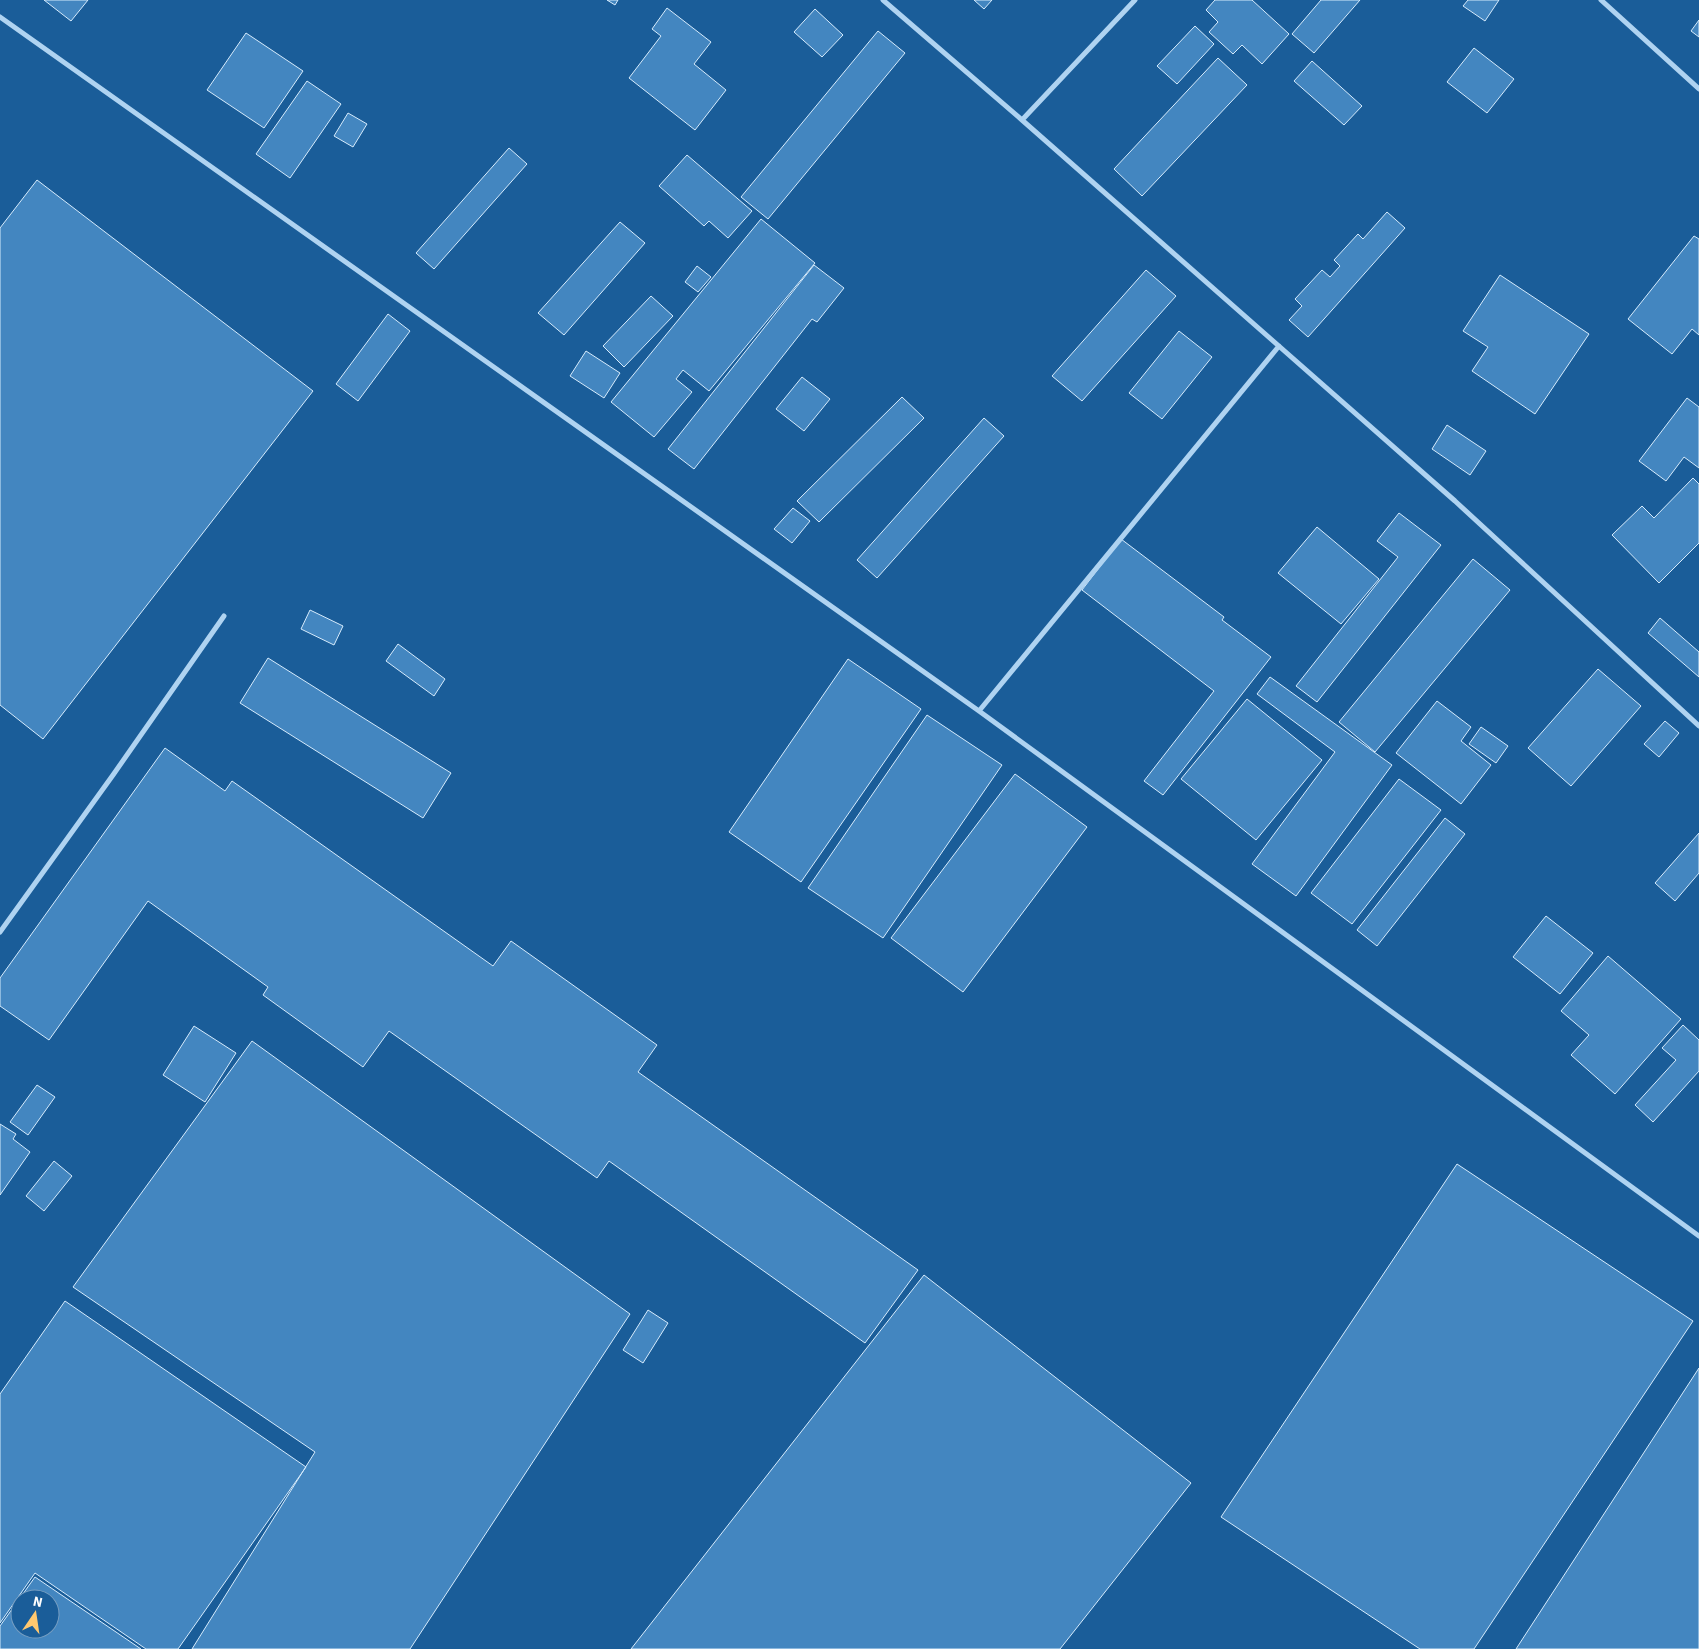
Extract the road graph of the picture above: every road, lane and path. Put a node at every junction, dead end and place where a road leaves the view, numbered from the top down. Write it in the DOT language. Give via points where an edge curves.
graph roads {
  1 [pos="883,0"];
  2 [pos="1135,0"];
  3 [pos="1601,0"];
  4 [pos="0,17"];
  5 [pos="1699,89"];
  6 [pos="1022,120"];
  7 [pos="1279,346"];
  8 [pos="224,616"];
  9 [pos="979,711"];
  10 [pos="1699,726"];
  11 [pos="0,932"];
  12 [pos="1699,1236"];
  1 -- 6 [label="street"];
  2 -- 6 [label="street"];
  3 -- 5 [label="street"];
  4 -- 9 [label="street"];
  6 -- 7 [label="street"];
  7 -- 9 [label="street"];
  7 -- 10 [label="street" via="1455,501"];
  8 -- 11 [label="street"];
  9 -- 12 [label="street"];
}
